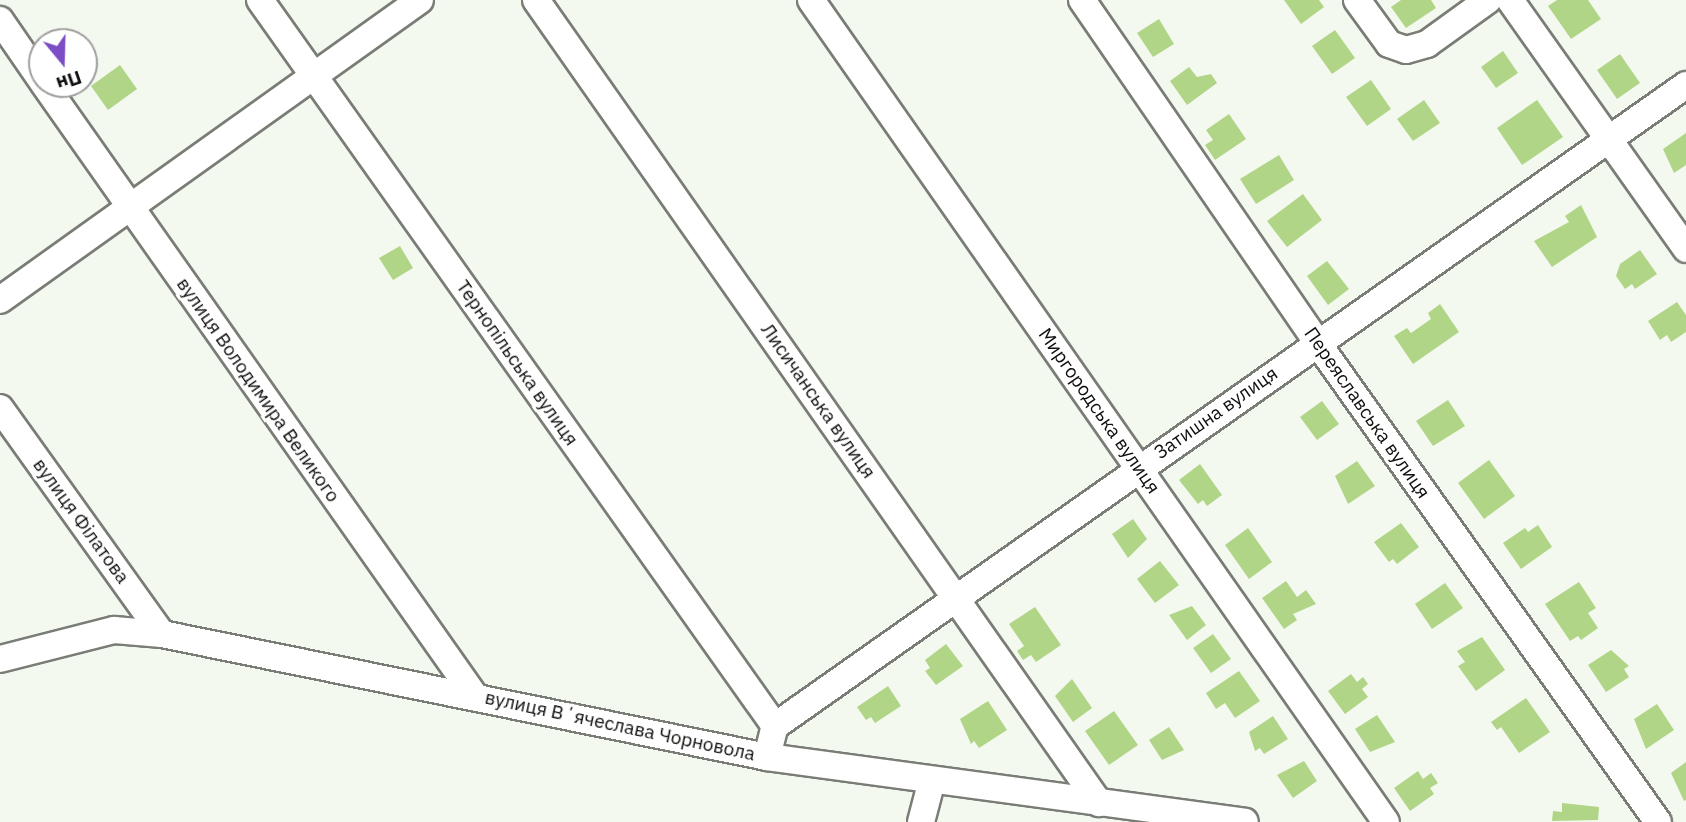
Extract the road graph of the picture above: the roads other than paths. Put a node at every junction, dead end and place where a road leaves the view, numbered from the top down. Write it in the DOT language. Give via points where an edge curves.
graph roads {
  1 [pos="260,0"];
  2 [pos="420,0"];
  3 [pos="536,0"];
  4 [pos="811,0"];
  5 [pos="1082,0"];
  6 [pos="1357,0"];
  7 [pos="1488,0"];
  8 [pos="1510,0"];
  9 [pos="0,20"];
  10 [pos="28,61"];
  11 [pos="314,76"];
  12 [pos="1686,85"];
  13 [pos="53,98"];
  14 [pos="1610,139"];
  15 [pos="129,207"];
  16 [pos="1686,249"];
  17 [pos="0,300"];
  18 [pos="1316,341"];
  19 [pos="0,408"];
  20 [pos="1139,467"];
  21 [pos="956,598"];
  22 [pos="162,634"];
  23 [pos="0,659"];
  24 [pos="474,695"];
  25 [pos="775,726"];
  26 [pos="767,757"];
  27 [pos="932,780"];
  28 [pos="1099,803"];
  29 [pos="1069,811"];
  30 [pos="1153,816"];
  31 [pos="921,822"];
  32 [pos="1245,822"];
  33 [pos="1386,822"];
  34 [pos="1658,822"];
  1 -- 11 [label="street, Тернопільська вулиця"];
  2 -- 11 [label="street"];
  3 -- 21 [label="street, Лисичанська вулиця"];
  4 -- 20 [label="street, Миргородська вулиця"];
  5 -- 18 [label="street, Переяславська вулиця"];
  6 -- 7 [label="street" via="1389,44 1406,50 1427,44"];
  8 -- 14 [label="street"];
  9 -- 10 [label="street, вулиця Володимира Великого"];
  11 -- 15 [label="street"];
  11 -- 25 [label="street, Тернопільська вулиця"];
  12 -- 14 [label="street, Затишна вулиця"];
  13 -- 15 [label="street, вулиця Володимира Великого"];
  14 -- 16 [label="street"];
  14 -- 18 [label="street, Затишна вулиця"];
  15 -- 17 [label="street"];
  15 -- 24 [label="street, вулиця Володимира Великого"];
  18 -- 20 [label="street, Затишна вулиця"];
  18 -- 34 [label="street, Переяславська вулиця"];
  19 -- 22 [label="street, вулиця Філатова"];
  20 -- 21 [label="street, Затишна вулиця"];
  20 -- 33 [label="street, Миргородська вулиця"];
  21 -- 25 [label="street, Затишна вулиця"];
  21 -- 28 [label="street, Лисичанська вулиця"];
  22 -- 23 [label="street, вулиця Вʼячеслава Чорновола" via="114,630"];
  22 -- 24 [label="street, вулиця Вʼячеслава Чорновола"];
  24 -- 26 [label="street, вулиця Вʼячеслава Чорновола"];
  25 -- 26 [label="street"];
  26 -- 27 [label="street, вулиця Вʼячеслава Чорновола"];
  27 -- 29 [label="street, вулиця Вʼячеслава Чорновола"];
  27 -- 31 [label="street"];
  28 -- 29 [label="street, вулиця Вʼячеслава Чорновола"];
  28 -- 30 [label="street, вулиця Вʼячеслава Чорновола"];
  30 -- 32 [label="street, вулиця Вʼячеслава Чорновола"];
}
